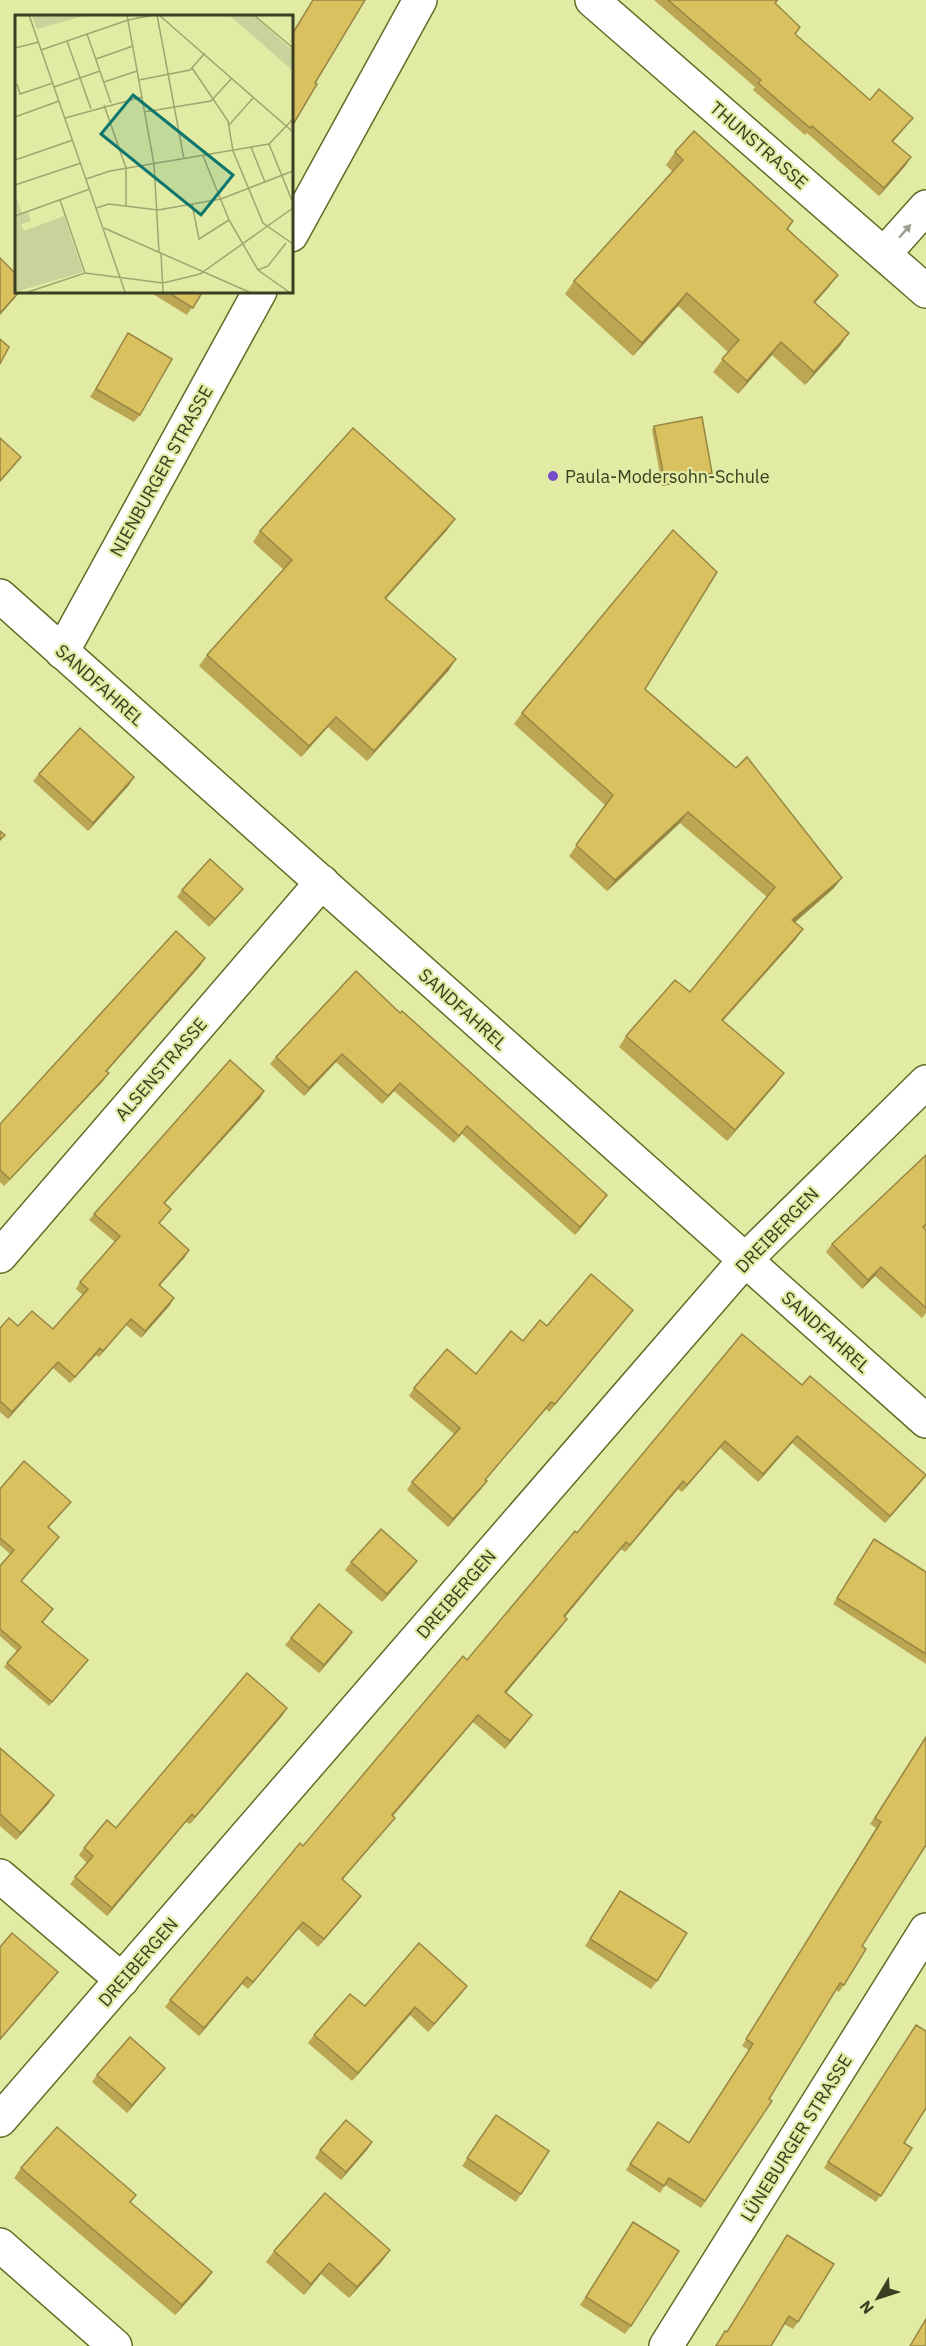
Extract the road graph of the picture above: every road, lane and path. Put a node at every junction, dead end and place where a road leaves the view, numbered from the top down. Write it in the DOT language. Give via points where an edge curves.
graph roads {
  1 [pos="420,0"];
  2 [pos="592,0"];
  3 [pos="926,207"];
  4 [pos="292,233"];
  5 [pos="884,254"];
  6 [pos="926,291"];
  7 [pos="259,292"];
  8 [pos="0,596"];
  9 [pos="62,652"];
  10 [pos="322,882"];
  11 [pos="926,1082"];
  12 [pos="0,1256"];
  13 [pos="745,1260"];
  14 [pos="926,1421"];
  15 [pos="0,1876"];
  16 [pos="926,1930"];
  17 [pos="122,1980"];
  18 [pos="0,2120"];
  19 [pos="0,2245"];
  20 [pos="115,2346"];
  21 [pos="666,2346"];
  1 -- 4 [label="street"];
  2 -- 5 [label="street, THUNSTRASSE"];
  5 -- 3 [label="street, one-way"];
  5 -- 6 [label="street, THUNSTRASSE"];
  7 -- 9 [label="street, NIENBURGER STRASSE"];
  8 -- 9 [label="street, SANDFAHREL"];
  9 -- 10 [label="street, SANDFAHREL"];
  10 -- 12 [label="street, ALSENSTRASSE"];
  10 -- 13 [label="street, SANDFAHREL"];
  11 -- 13 [label="street, DREIBERGEN"];
  13 -- 14 [label="street, SANDFAHREL"];
  13 -- 17 [label="street, DREIBERGEN"];
  15 -- 17 [label="street"];
  16 -- 21 [label="street, LÜNEBURGER STRASSE"];
  17 -- 18 [label="street, DREIBERGEN"];
  19 -- 20 [label="street"];
}
